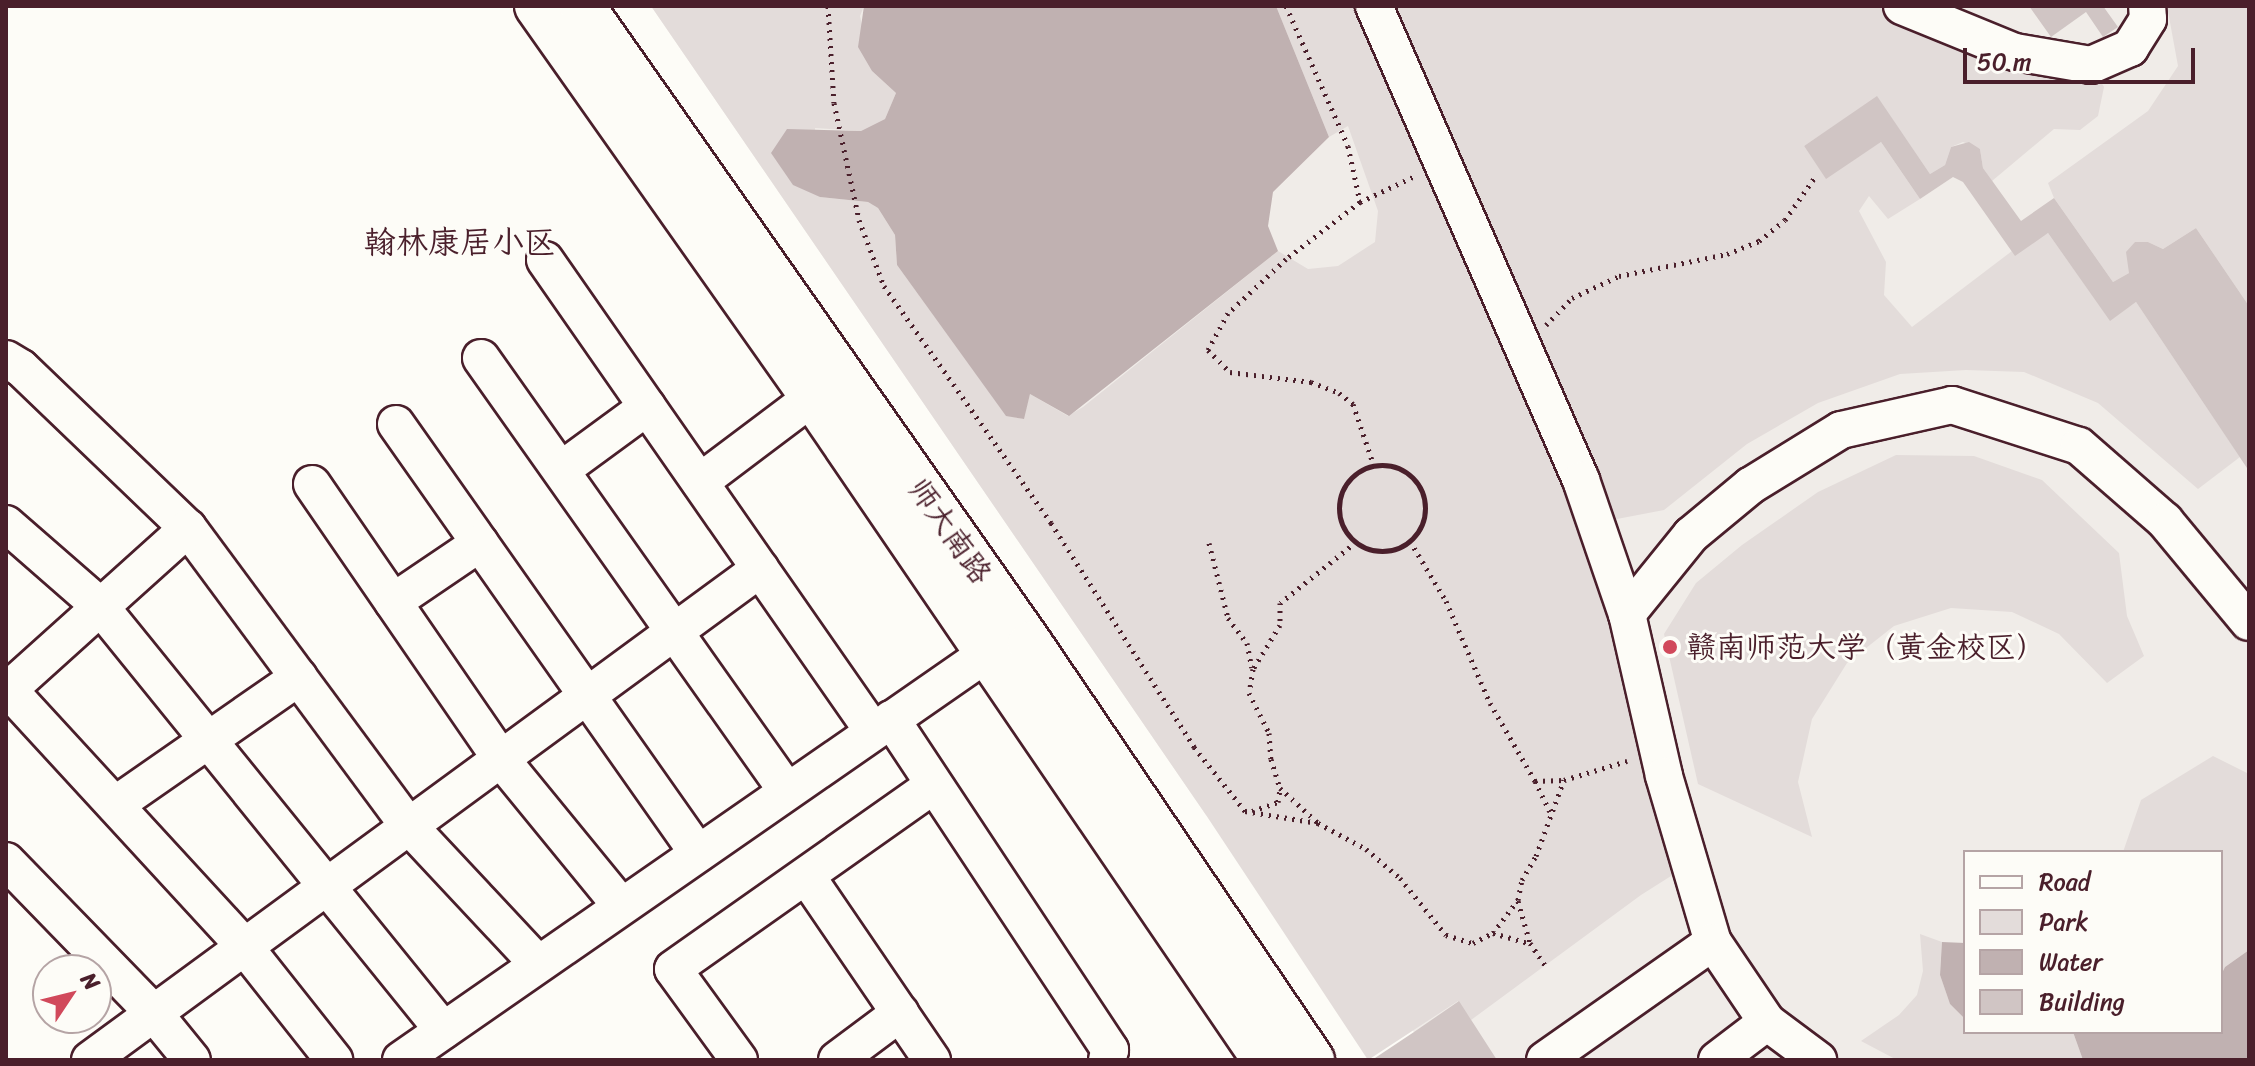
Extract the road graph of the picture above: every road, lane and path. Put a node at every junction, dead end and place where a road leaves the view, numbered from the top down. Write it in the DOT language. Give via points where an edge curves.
graph roads {
  1 [pos="537,6"];
  2 [pos="582,6"];
  3 [pos="828,6"];
  4 [pos="1286,6"];
  5 [pos="1374,6"];
  6 [pos="1902,6"];
  7 [pos="1977,6"];
  8 [pos="2147,6"];
  9 [pos="2015,52"];
  10 [pos="1442,163"];
  11 [pos="1815,177"];
  12 [pos="1360,202"];
  13 [pos="545,260"];
  14 [pos="1524,350"];
  15 [pos="481,358"];
  16 [pos="6,359"];
  17 [pos="813,397"];
  18 [pos="647,407"];
  19 [pos="396,424"];
  20 [pos="1374,466"];
  21 [pos="561,470"];
  22 [pos="700,482"];
  23 [pos="312,484"];
  24 [pos="6,524"];
  25 [pos="188,528"];
  26 [pos="1410,541"];
  27 [pos="1356,542"];
  28 [pos="480,543"];
  29 [pos="1209,543"];
  30 [pos="760,569"];
  31 [pos="393,602"];
  32 [pos="99,605"];
  33 [pos="1627,614"];
  34 [pos="2249,622"];
  35 [pos="674,631"];
  36 [pos="989,652"];
  37 [pos="1253,669"];
  38 [pos="299,677"];
  39 [pos="7,689"];
  40 [pos="587,695"];
  41 [pos="882,725"];
  42 [pos="210,740"];
  43 [pos="1659,751"];
  44 [pos="500,758"];
  45 [pos="1564,780"];
  46 [pos="1535,781"];
  47 [pos="934,785"];
  48 [pos="1280,788"];
  49 [pos="787,791"];
  50 [pos="115,805"];
  51 [pos="1245,811"];
  52 [pos="1550,812"];
  53 [pos="1318,823"];
  54 [pos="408,825"];
  55 [pos="698,853"];
  56 [pos="6,861"];
  57 [pos="807,877"];
  58 [pos="328,884"];
  59 [pos="1518,900"];
  60 [pos="621,906"];
  61 [pos="1493,933"];
  62 [pos="1713,942"];
  63 [pos="1530,943"];
  64 [pos="243,945"];
  65 [pos="538,964"];
  66 [pos="1545,965"];
  67 [pos="152,1011"];
  68 [pos="900,1013"];
  69 [pos="1767,1022"];
  70 [pos="443,1030"];
  71 [pos="90,1060"];
  72 [pos="192,1060"];
  73 [pos="334,1060"];
  74 [pos="401,1060"];
  75 [pos="739,1060"];
  76 [pos="837,1060"];
  77 [pos="932,1060"];
  78 [pos="1107,1060"];
  79 [pos="1265,1060"];
  80 [pos="1312,1060"];
  81 [pos="1545,1060"];
  82 [pos="1717,1060"];
  83 [pos="1818,1060"];
  1 -- 17 [label="main road, 师大南路"];
  2 -- 80 [label="main road, 师大南路" via="1030,644"];
  3 -- 51 [label="path" via="834,103 859,220 884,286 1051,523 1194,747"];
  4 -- 12 [label="path" via="1348,146"];
  5 -- 10 [label="street"];
  6 -- 9 [label="street"];
  7 -- 9 [label="street"];
  8 -- 9 [label="street" via="2148,19 2130,48 2091,65"];
  10 -- 12 [label="path"];
  10 -- 14 [label="street"];
  11 -- 14 [label="path" via="1785,220 1759,241 1727,254 1619,276 1572,298"];
  12 -- 20 [label="path" via="1286,259 1228,313 1208,350 1230,372 1311,382 1339,393 1353,404"];
  13 -- 18 [label="street"];
  14 -- 33 [label="street" via="1581,480"];
  15 -- 21 [label="street"];
  16 -- 25 [label="street"];
  17 -- 22 [label="street"];
  17 -- 36 [label="main road, 师大南路"];
  18 -- 21 [label="street"];
  18 -- 22 [label="street"];
  19 -- 28 [label="street"];
  20 -- 26 [label="path" via="1401,469 1420,488 1425,516"];
  20 -- 27 [label="path" via="1351,479 1339,504 1346,531"];
  21 -- 35 [label="street"];
  22 -- 30 [label="street"];
  23 -- 31 [label="street"];
  24 -- 32 [label="street"];
  25 -- 32 [label="street"];
  25 -- 38 [label="street"];
  26 -- 27 [label="path" via="1383,551"];
  26 -- 46 [label="path" via="1446,601 1490,703"];
  27 -- 37 [label="path" via="1280,603 1280,625"];
  28 -- 31 [label="street"];
  28 -- 40 [label="street"];
  29 -- 37 [label="path" via="1228,618 1247,643"];
  30 -- 35 [label="street"];
  30 -- 41 [label="street"];
  31 -- 44 [label="street"];
  32 -- 39 [label="street"];
  32 -- 42 [label="street"];
  33 -- 34 [label="street" via="1691,535 1750,486 1841,430 1952,405 2079,446 2165,521"];
  33 -- 43 [label="street"];
  35 -- 40 [label="street"];
  35 -- 49 [label="street"];
  36 -- 41 [label="street"];
  36 -- 79 [label="main road, 师大南路"];
  37 -- 48 [label="path" via="1249,693 1269,733"];
  38 -- 42 [label="street"];
  38 -- 54 [label="street"];
  39 -- 50 [label="street"];
  40 -- 44 [label="street"];
  40 -- 55 [label="street"];
  41 -- 47 [label="street"];
  41 -- 49 [label="street"];
  42 -- 50 [label="street"];
  42 -- 58 [label="street"];
  43 -- 45 [label="path"];
  43 -- 62 [label="street"];
  44 -- 54 [label="street"];
  44 -- 60 [label="street"];
  45 -- 46 [label="path"];
  45 -- 52 [label="path"];
  46 -- 52 [label="path"];
  47 -- 57 [label="street"];
  47 -- 78 [label="street" via="1110,1050"];
  48 -- 51 [label="path" via="1278,802"];
  48 -- 53 [label="path"];
  49 -- 55 [label="street"];
  50 -- 64 [label="street"];
  51 -- 53 [label="path"];
  52 -- 59 [label="path"];
  53 -- 61 [label="path" via="1366,849 1400,878 1446,935 1473,943"];
  54 -- 58 [label="street"];
  54 -- 65 [label="street"];
  55 -- 60 [label="street"];
  56 -- 67 [label="street"];
  57 -- 68 [label="street"];
  57 -- 75 [label="street" via="673,969"];
  58 -- 64 [label="street"];
  58 -- 70 [label="street"];
  59 -- 61 [label="path"];
  59 -- 63 [label="path"];
  60 -- 65 [label="street"];
  61 -- 63 [label="path"];
  62 -- 69 [label="street"];
  62 -- 81 [label="street"];
  63 -- 66 [label="path"];
  64 -- 67 [label="street"];
  64 -- 73 [label="street"];
  65 -- 70 [label="street"];
  67 -- 71 [label="street"];
  67 -- 72 [label="street"];
  68 -- 76 [label="street"];
  68 -- 77 [label="street"];
  69 -- 82 [label="street"];
  69 -- 83 [label="street"];
  70 -- 74 [label="street"];
}
